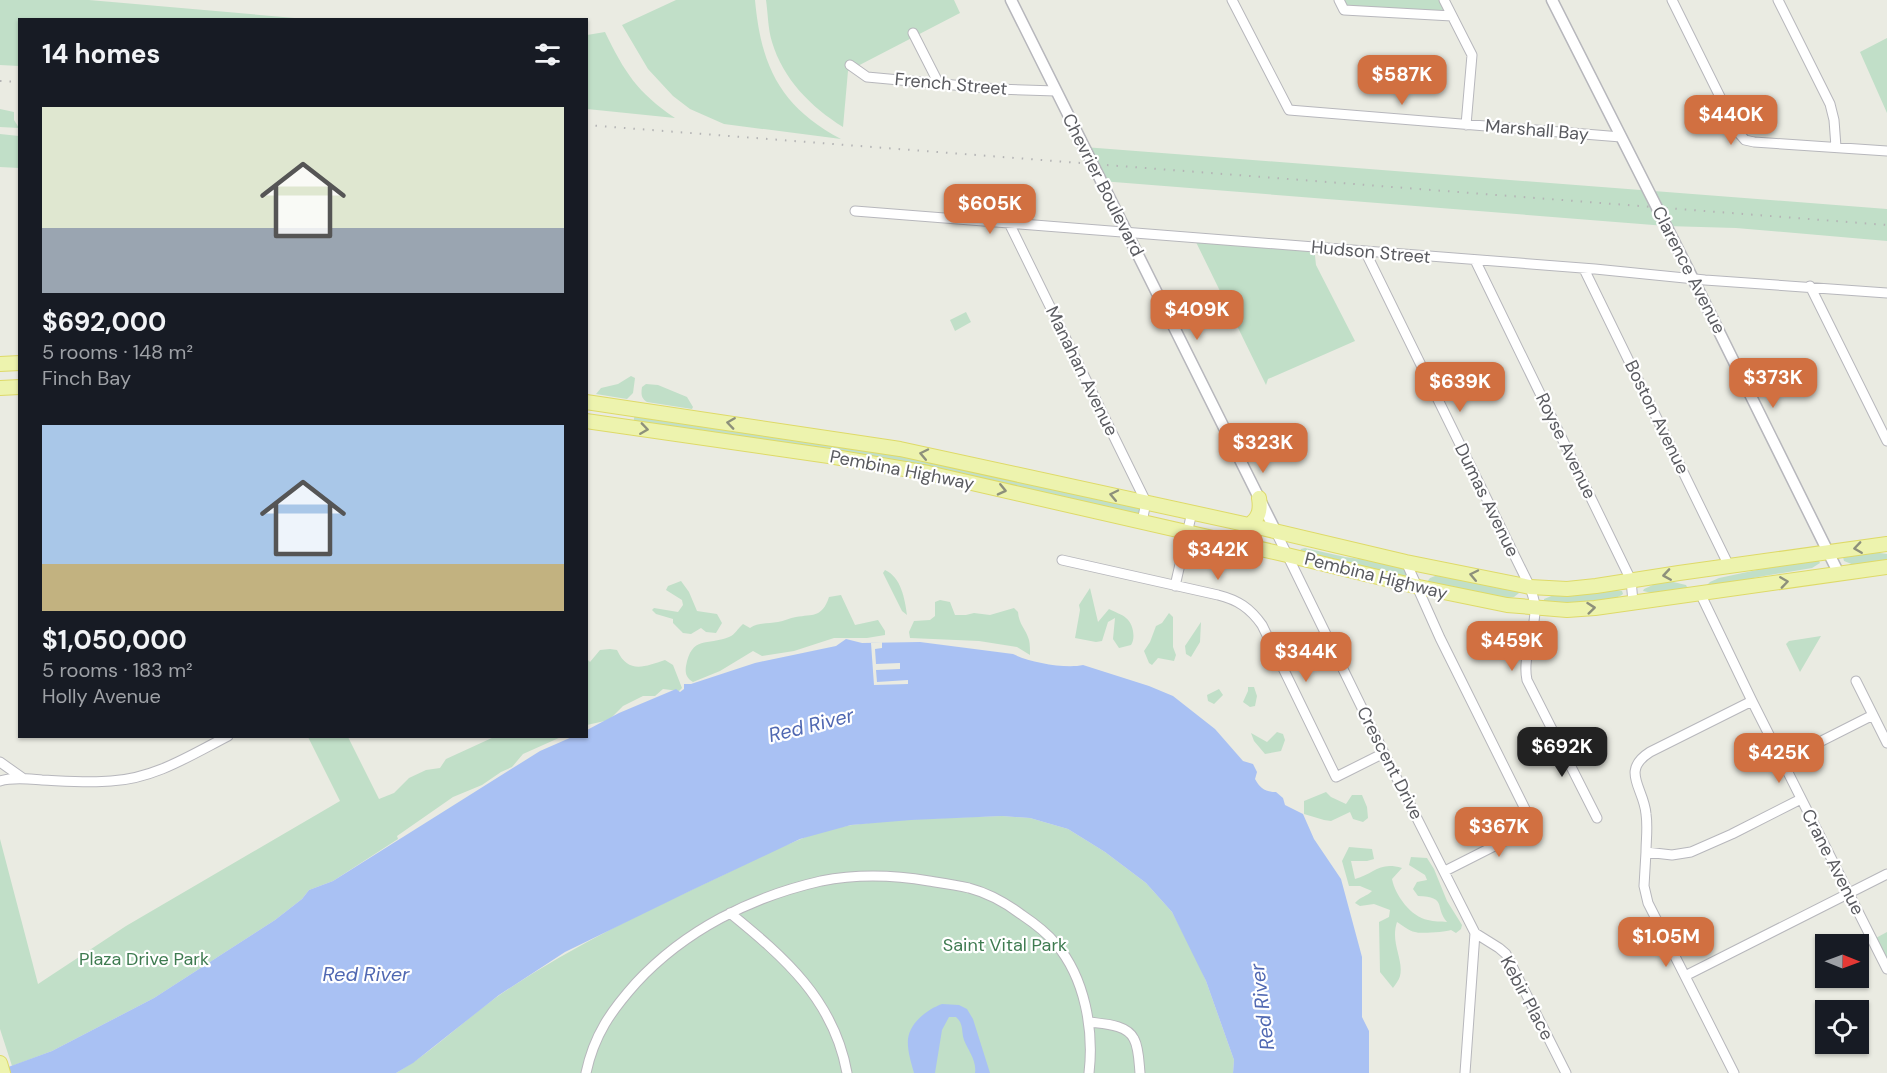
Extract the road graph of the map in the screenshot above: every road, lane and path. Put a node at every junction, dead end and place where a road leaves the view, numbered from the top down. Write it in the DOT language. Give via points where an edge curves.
graph roads {
  1 [pos="1011,0"];
  2 [pos="1232,0"];
  3 [pos="1339,0"];
  4 [pos="1444,0"];
  5 [pos="1552,0"];
  6 [pos="1672,0"];
  7 [pos="1778,0"];
  8 [pos="1452,15"];
  9 [pos="914,33"];
  10 [pos="850,65"];
  11 [pos="939,84"];
  12 [pos="1056,91"];
  13 [pos="1467,125"];
  14 [pos="1621,137"];
  15 [pos="1836,147"];
  16 [pos="1887,151"];
  17 [pos="855,211"];
  18 [pos="1009,223"];
  19 [pos="1127,233"];
  20 [pos="1365,251"];
  21 [pos="1475,260"];
  22 [pos="1584,268"];
  23 [pos="1694,279"];
  24 [pos="1810,286"];
  25 [pos="1887,293"];
  26 [pos="18,363"];
  27 [pos="0,364"];
  28 [pos="18,387"];
  29 [pos="0,388"];
  30 [pos="588,402"];
  31 [pos="588,421"];
  32 [pos="1887,441"];
  33 [pos="1037,478"];
  34 [pos="1033,497"];
  35 [pos="1259,498"];
  36 [pos="1146,502"];
  37 [pos="1192,512"];
  38 [pos="1142,522"];
  39 [pos="1249,525"];
  40 [pos="1187,532"];
  41 [pos="1276,532"];
  42 [pos="1887,544"];
  43 [pos="1828,551"];
  44 [pos="1287,555"];
  45 [pos="1062,560"];
  46 [pos="1406,562"];
  47 [pos="1729,566"];
  48 [pos="1887,567"];
  49 [pos="1695,571"];
  50 [pos="1839,574"];
  51 [pos="1631,580"];
  52 [pos="1175,586"];
  53 [pos="1419,587"];
  54 [pos="1530,587"];
  55 [pos="1700,593"];
  56 [pos="1633,602"];
  57 [pos="1536,608"];
  58 [pos="1856,681"];
  59 [pos="1752,701"];
  60 [pos="1873,715"];
  61 [pos="224,738"];
  62 [pos="1887,743"];
  63 [pos="1384,753"];
  64 [pos="1782,761"];
  65 [pos="0,762"];
  66 [pos="24,779"];
  67 [pos="0,782"];
  68 [pos="1801,799"];
  69 [pos="1597,818"];
  70 [pos="1646,852"];
  71 [pos="1445,871"];
  72 [pos="1887,874"];
  73 [pos="1849,894"];
  74 [pos="730,913"];
  75 [pos="1475,933"];
  76 [pos="1887,969"];
  77 [pos="1685,976"];
  78 [pos="1089,1022"];
  79 [pos="0,1063"];
  80 [pos="3,1073"];
  81 [pos="586,1073"];
  82 [pos="847,1073"];
  83 [pos="1089,1073"];
  84 [pos="1140,1073"];
  85 [pos="1465,1073"];
  86 [pos="1566,1073"];
  87 [pos="1734,1073"];
  1 -- 12 [label="street, Chevrier Boulevard"];
  2 -- 13 [label="street, Marshall Bay" via="1289,110"];
  3 -- 8 [label="street" via="1344,10"];
  4 -- 8 [label="street"];
  5 -- 14 [label="street, Clarence Avenue"];
  6 -- 15 [label="street" via="1742,138"];
  7 -- 15 [label="street" via="1830,104"];
  8 -- 13 [label="street" via="1472,55"];
  9 -- 11 [label="street"];
  10 -- 11 [label="street, French Street" via="867,77"];
  11 -- 12 [label="street, French Street"];
  12 -- 19 [label="street, Chevrier Boulevard"];
  13 -- 14 [label="street, Marshall Bay"];
  14 -- 23 [label="street, Clarence Avenue"];
  15 -- 16 [label="street"];
  17 -- 18 [label="street, Hudson Street"];
  18 -- 19 [label="street, Hudson Street"];
  18 -- 36 [label="street, Manahan Avenue"];
  19 -- 20 [label="street, Hudson Street"];
  19 -- 35 [label="street, Chevrier Boulevard"];
  20 -- 21 [label="street, Hudson Street"];
  20 -- 54 [label="street, Dumas Avenue"];
  21 -- 22 [label="street, Hudson Street"];
  21 -- 51 [label="street, Royse Avenue"];
  22 -- 23 [label="street, Hudson Street"];
  22 -- 47 [label="street, Boston Avenue"];
  23 -- 24 [label="street, Hudson Street"];
  23 -- 43 [label="street, Clarence Avenue"];
  24 -- 25 [label="street, Hudson Street"];
  24 -- 32 [label="street"];
  26 -- 27 [label="main road"];
  28 -- 29 [label="main road"];
  33 -- 30 [label="main road, Pembina Highway, one-way" via="853,440"];
  31 -- 34 [label="main road, Pembina Highway, one-way" via="888,465"];
  33 -- 34 [label="main road"];
  36 -- 33 [label="main road, Pembina Highway, one-way"];
  34 -- 38 [label="main road, Pembina Highway"];
  35 -- 39 [label="main road" via="1259,514"];
  35 -- 41 [label="street, Chevrier Boulevard"];
  36 -- 37 [label="main road, Pembina Highway"];
  36 -- 38 [label="street"];
  37 -- 39 [label="main road, Pembina Highway"];
  37 -- 40 [label="street"];
  38 -- 40 [label="main road, Pembina Highway"];
  39 -- 41 [label="main road, Pembina Highway"];
  40 -- 44 [label="main road, Pembina Highway"];
  40 -- 52 [label="street"];
  41 -- 44 [label="street, Crescent Drive"];
  41 -- 46 [label="main road, Pembina Highway"];
  42 -- 43 [label="main road, Pembina Highway, one-way"];
  43 -- 47 [label="main road, Pembina Highway"];
  43 -- 50 [label="street, Clarence Avenue"];
  44 -- 53 [label="main road, Pembina Highway"];
  44 -- 63 [label="street, Crescent Drive"];
  45 -- 52 [label="street"];
  46 -- 53 [label="street"];
  54 -- 46 [label="main road, Pembina Highway, one-way"];
  47 -- 49 [label="main road, Pembina Highway"];
  48 -- 50 [label="main road, Pembina Highway"];
  49 -- 51 [label="main road, Pembina Highway, one-way"];
  49 -- 55 [label="main road"];
  55 -- 50 [label="main road, Pembina Highway, one-way"];
  51 -- 54 [label="main road, Pembina Highway" via="1567,588"];
  51 -- 56 [label="street, Royse Avenue"];
  52 -- 63 [label="street" via="1230,598 1255,614 1336,777"];
  53 -- 57 [label="main road, Pembina Highway"];
  53 -- 71 [label="street" via="1440,638 1530,819 1524,831"];
  54 -- 57 [label="street, Dumas Avenue"];
  55 -- 56 [label="main road, Pembina Highway"];
  55 -- 59 [label="street, Crane Avenue"];
  57 -- 56 [label="main road, Pembina Highway, one-way" via="1585,609"];
  57 -- 69 [label="street" via="1526,660 1527,680"];
  58 -- 60 [label="street"];
  59 -- 64 [label="street, Crane Avenue"];
  59 -- 70 [label="street" via="1639,760 1634,771 1646,814"];
  60 -- 62 [label="street"];
  60 -- 64 [label="street"];
  61 -- 66 [label="street" via="156,771 127,779"];
  63 -- 71 [label="street, Crescent Drive"];
  64 -- 68 [label="street, Crane Avenue"];
  65 -- 66 [label="street"];
  66 -- 67 [label="street"];
  68 -- 70 [label="street" via="1691,852"];
  68 -- 73 [label="street, Crane Avenue"];
  70 -- 77 [label="street" via="1646,897"];
  71 -- 75 [label="street, Crescent Drive"];
  72 -- 73 [label="street"];
  73 -- 76 [label="street, Crane Avenue"];
  73 -- 77 [label="street"];
  74 -- 78 [label="street" via="790,889 848,878 894,876 970,888 1006,903 1056,944 1071,965"];
  74 -- 81 [label="street" via="679,944 621,1000 597,1036"];
  74 -- 82 [label="street" via="807,984 838,1040"];
  75 -- 85 [label="street, Crescent Drive"];
  75 -- 86 [label="street, Kebir Place" via="1506,954"];
  77 -- 87 [label="street"];
  78 -- 83 [label="street"];
  78 -- 84 [label="street" via="1122,1029 1135,1039"];
  79 -- 80 [label="main road"];
}
